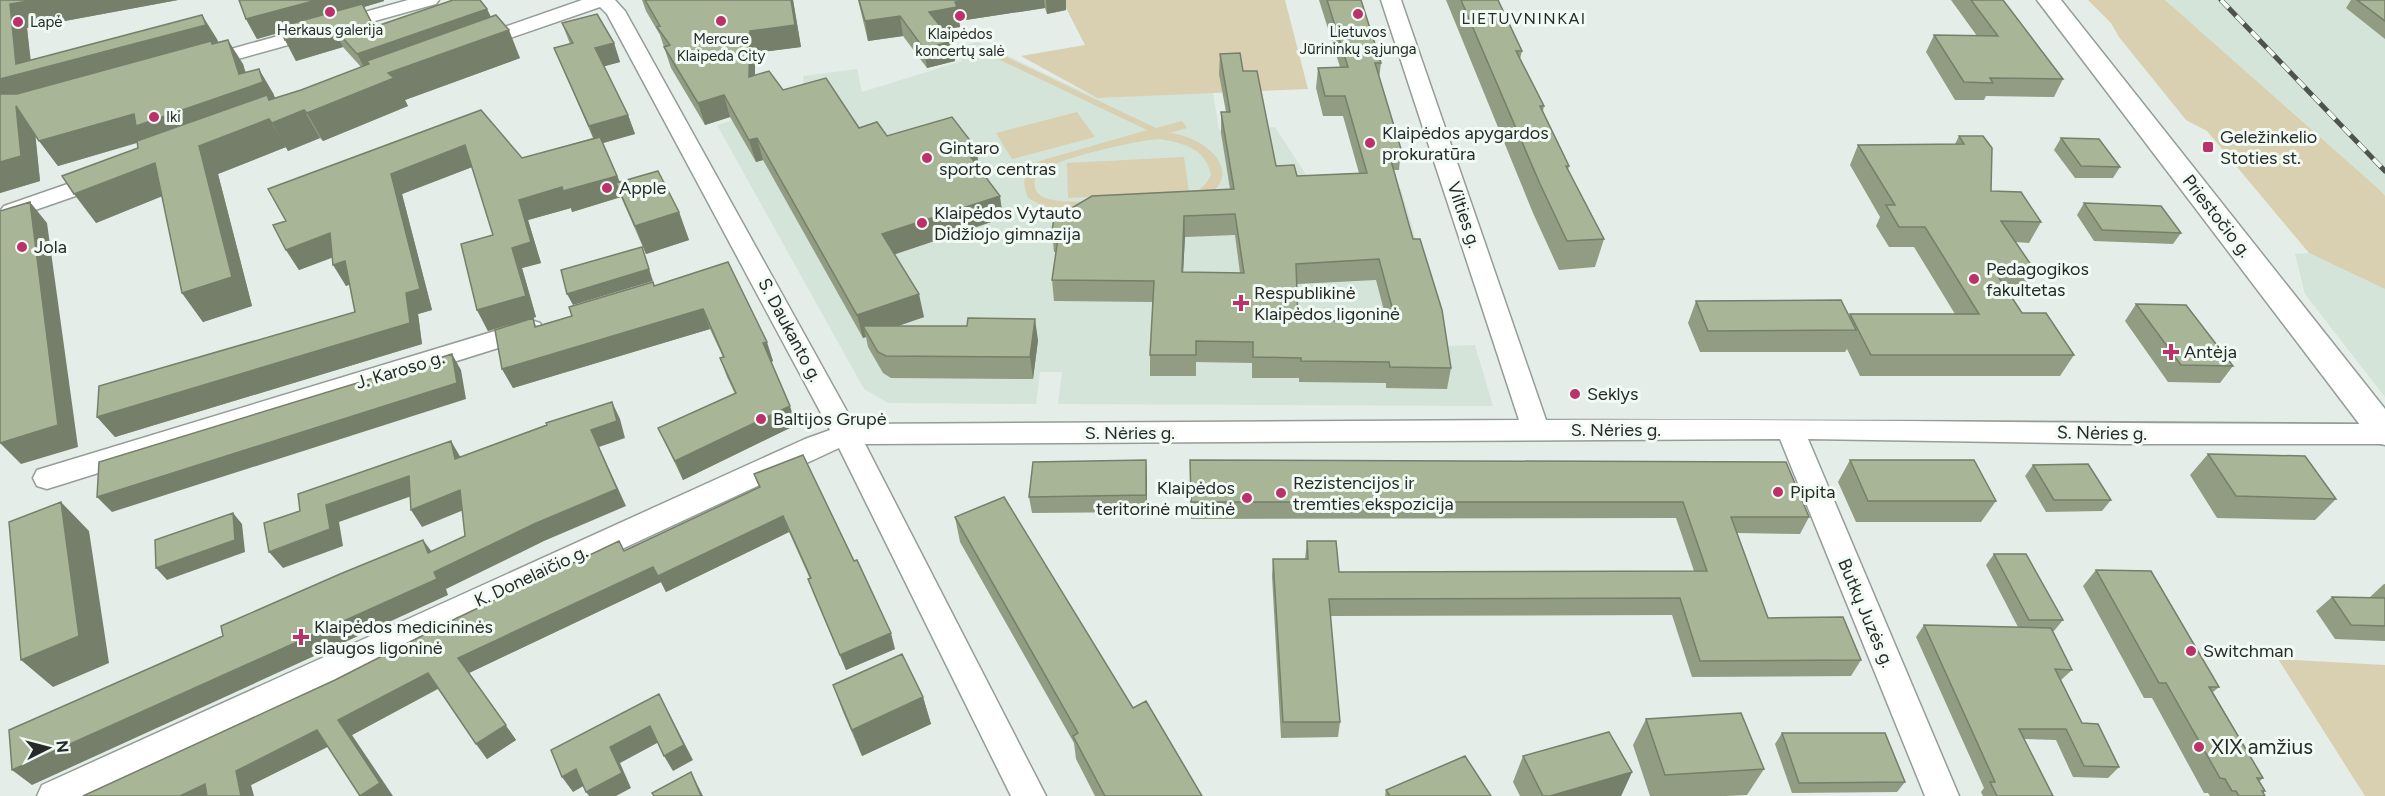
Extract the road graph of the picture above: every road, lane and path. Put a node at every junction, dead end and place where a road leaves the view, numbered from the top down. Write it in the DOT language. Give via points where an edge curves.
graph roads {
  1 [pos="429,0"];
  2 [pos="602,0"];
  3 [pos="1391,0"];
  4 [pos="2049,0"];
  5 [pos="450,53"];
  6 [pos="188,67"];
  7 [pos="124,171"];
  8 [pos="12,211"];
  9 [pos="560,321"];
  10 [pos="1790,429"];
  11 [pos="1536,431"];
  12 [pos="2385,433"];
  13 [pos="846,435"];
  14 [pos="47,478"];
  15 [pos="54,796"];
  16 [pos="1029,796"];
  17 [pos="1942,796"];
  1 -- 6 [label="street"];
  2 -- 5 [label="street"];
  2 -- 13 [label="street, S. Daukanto g." via="615,11 742,264"];
  3 -- 11 [label="street, Vilties g."];
  4 -- 12 [label="main road, Priestočio g."];
  7 -- 8 [label="street"];
  9 -- 14 [label="street, J. Karoso g."];
  10 -- 11 [label="street, S. Nėries g."];
  10 -- 12 [label="street, S. Nėries g."];
  10 -- 17 [label="street, Butkų Juzės g."];
  11 -- 13 [label="street, S. Nėries g."];
  13 -- 15 [label="street, K. Donelaičio g."];
  13 -- 16 [label="street, S. Daukanto g."];
}
